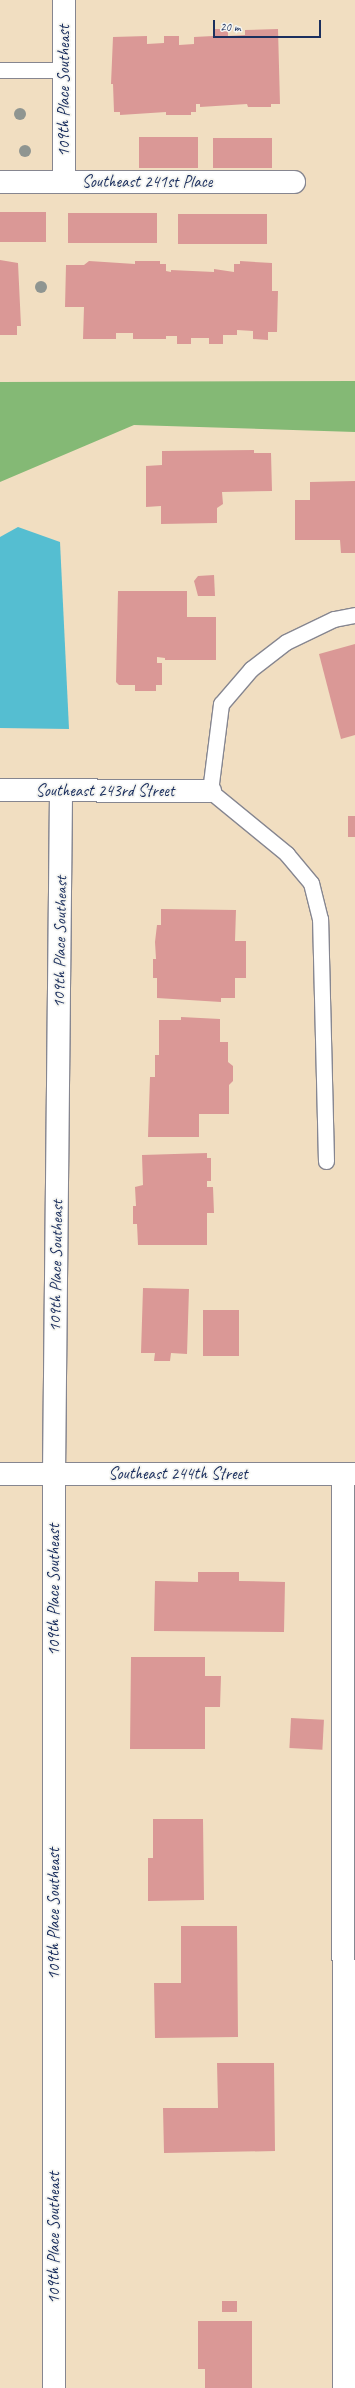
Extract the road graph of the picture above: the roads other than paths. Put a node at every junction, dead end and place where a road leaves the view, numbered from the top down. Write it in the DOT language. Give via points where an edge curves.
graph roads {
  1 [pos="64,0"];
  2 [pos="0,70"];
  3 [pos="64,70"];
  4 [pos="0,182"];
  5 [pos="64,182"];
  6 [pos="294,182"];
  7 [pos="355,615"];
  8 [pos="0,790"];
  9 [pos="61,791"];
  10 [pos="210,791"];
  11 [pos="326,1161"];
  12 [pos="0,1474"];
  13 [pos="54,1474"];
  14 [pos="349,1474"];
  15 [pos="54,2388"];
  16 [pos="344,2388"];
  1 -- 3 [label="street, 109th Place Southeast"];
  2 -- 3 [label="lane"];
  3 -- 5 [label="street, 109th Place Southeast"];
  4 -- 5 [label="street, Southeast 241st Place"];
  5 -- 6 [label="street, Southeast 241st Place"];
  7 -- 10 [label="lane" via="334,620 286,642 251,668 221,704"];
  8 -- 9 [label="street, Southeast 243rd Street"];
  9 -- 10 [label="street, Southeast 243rd Street"];
  9 -- 13 [label="street, 109th Place Southeast"];
  10 -- 11 [label="lane" via="287,854 311,883 320,919"];
  12 -- 13 [label="street, Southeast 244th Street"];
  13 -- 14 [label="street, Southeast 244th Street"];
  13 -- 15 [label="street, 109th Place Southeast"];
  14 -- 16 [label="street"];
}
